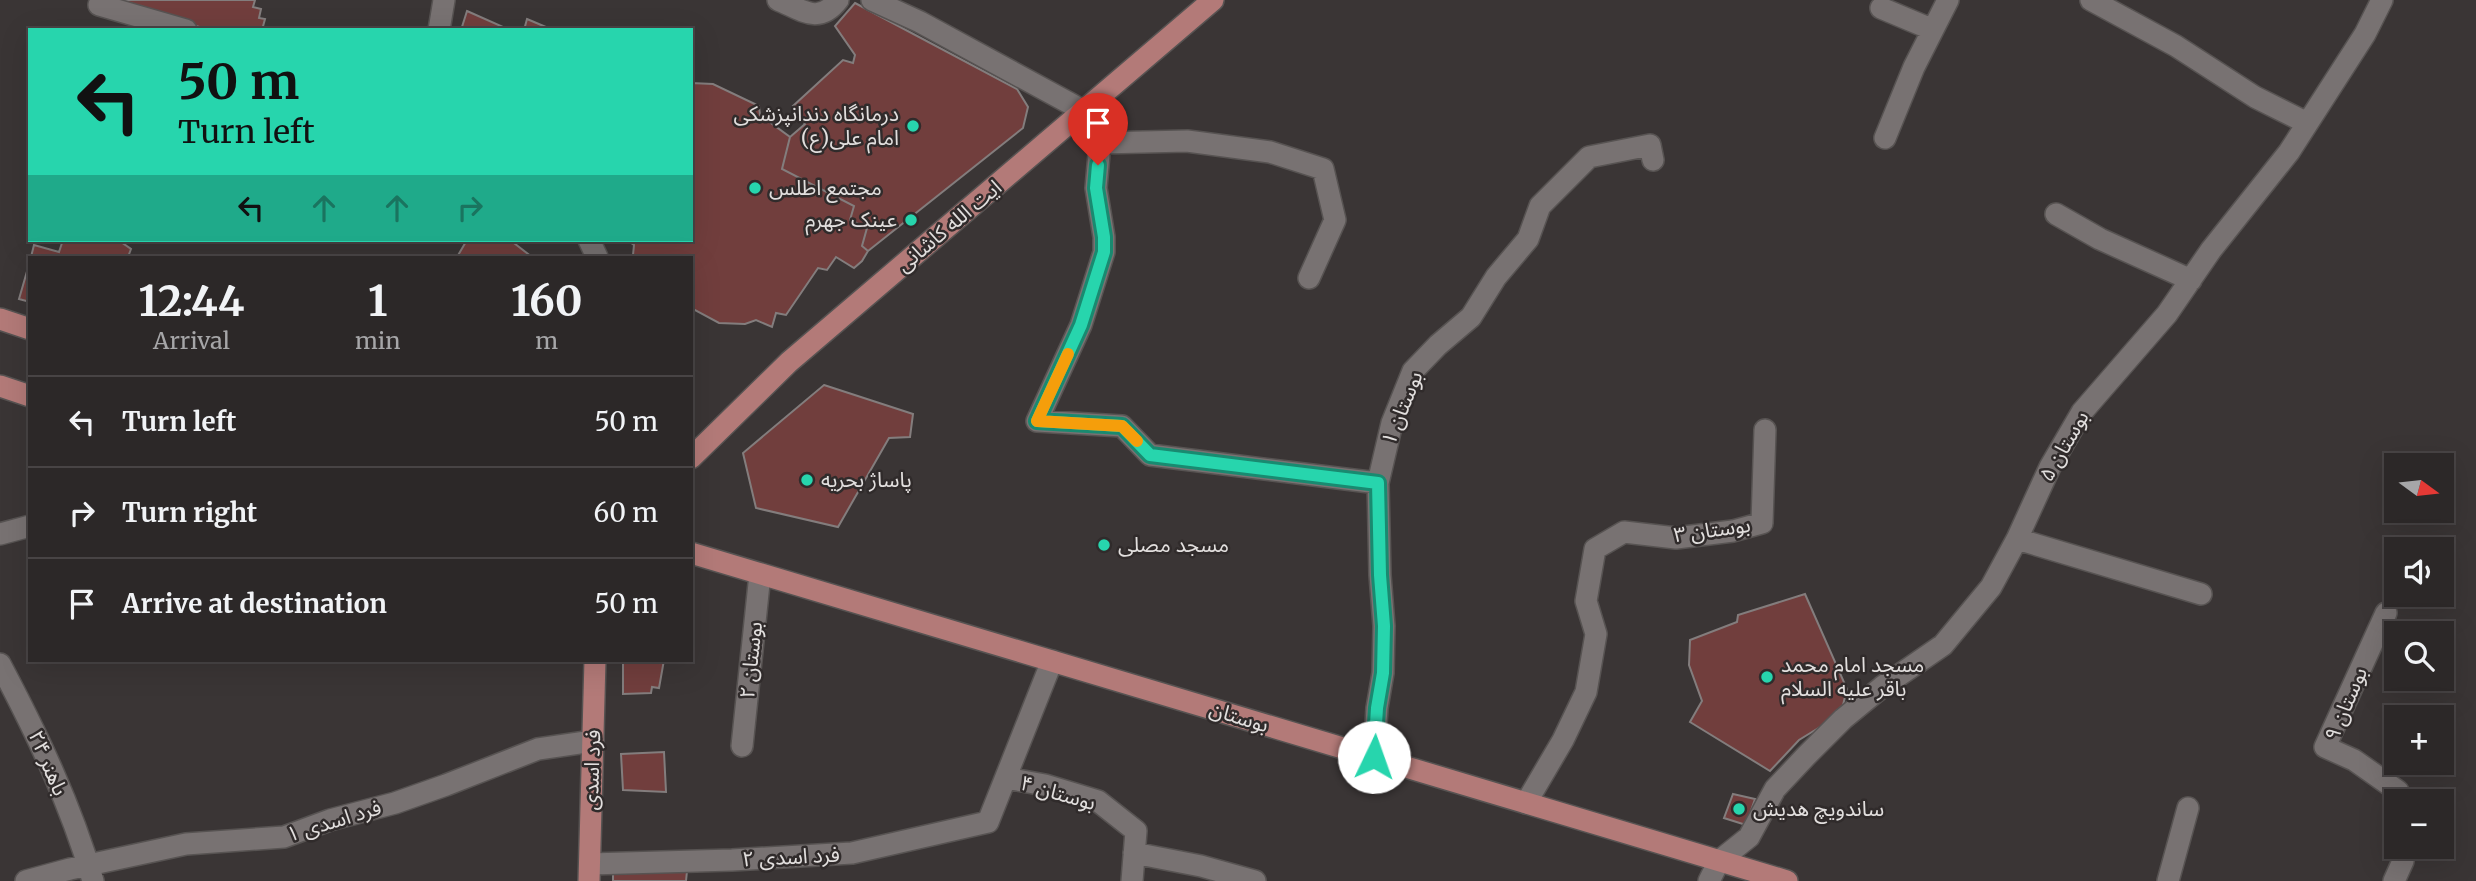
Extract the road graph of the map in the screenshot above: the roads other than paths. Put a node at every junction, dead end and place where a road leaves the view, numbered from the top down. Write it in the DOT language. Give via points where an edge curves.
graph roads {
  1 [pos="444,0"];
  2 [pos="778,0"];
  3 [pos="872,0"];
  4 [pos="1213,0"];
  5 [pos="1948,0"];
  6 [pos="2091,0"];
  7 [pos="2382,0"];
  8 [pos="833,4"];
  9 [pos="99,5"];
  10 [pos="1881,8"];
  11 [pos="179,28"];
  12 [pos="439,28"];
  13 [pos="1931,29"];
  14 [pos="1084,111"];
  15 [pos="2307,123"];
  16 [pos="1885,138"];
  17 [pos="1101,143"];
  18 [pos="1653,160"];
  19 [pos="2056,214"];
  20 [pos="1309,278"];
  21 [pos="2191,280"];
  22 [pos="0,319"];
  23 [pos="28,328"];
  24 [pos="0,386"];
  25 [pos="28,395"];
  26 [pos="1765,430"];
  27 [pos="693,456"];
  28 [pos="1378,483"];
  29 [pos="28,527"];
  30 [pos="0,534"];
  31 [pos="2017,539"];
  32 [pos="693,554"];
  33 [pos="760,574"];
  34 [pos="2201,594"];
  35 [pos="2386,613"];
  36 [pos="1052,661"];
  37 [pos="595,662"];
  38 [pos="0,664"];
  39 [pos="593,741"];
  40 [pos="742,746"];
  41 [pos="1374,757"];
  42 [pos="1006,778"];
  43 [pos="2395,789"];
  44 [pos="1527,803"];
  45 [pos="2188,808"];
  46 [pos="988,822"];
  47 [pos="1134,853"];
  48 [pos="2403,859"];
  49 [pos="1718,861"];
  50 [pos="589,872"];
  51 [pos="91,873"];
  52 [pos="26,881"];
  53 [pos="1132,881"];
  54 [pos="1255,881"];
  55 [pos="1709,881"];
  56 [pos="1787,881"];
  57 [pos="2168,881"];
  58 [pos="2394,881"];
  1 -- 12 [label="street"];
  2 -- 8 [label="street" via="816,15"];
  3 -- 14 [label="street"];
  4 -- 14 [label="main road, ایت الله کاشانی"];
  5 -- 13 [label="street"];
  6 -- 15 [label="street"];
  7 -- 15 [label="street, بوستان ۵"];
  9 -- 11 [label="street"];
  10 -- 13 [label="street"];
  13 -- 16 [label="street"];
  14 -- 17 [label="street"];
  14 -- 27 [label="main road, ایت الله کاشانی" via="789,362"];
  15 -- 21 [label="street, بوستان ۵"];
  17 -- 20 [label="street" via="1187,141 1270,152 1323,169 1335,219"];
  17 -- 28 [label="street" via="1096,188 1104,252 1081,325 1037,421 1122,426 1150,455"];
  18 -- 28 [label="street, بوستان ۱" via="1650,145 1589,157 1540,206 1528,239 1471,317 1413,370 1392,423"];
  19 -- 21 [label="street"];
  21 -- 31 [label="street, بوستان ۵" via="2082,412"];
  22 -- 23 [label="main road"];
  24 -- 25 [label="main road"];
  26 -- 44 [label="street, بوستان ۳" via="1762,523 1676,538 1624,532 1595,549 1586,601 1596,634 1586,692"];
  28 -- 41 [label="street, بوستان ۱" via="1384,626"];
  29 -- 30 [label="street"];
  31 -- 34 [label="street"];
  31 -- 49 [label="street, بوستان ۵" via="1991,587 1943,645 1843,719 1775,789 1749,837"];
  32 -- 33 [label="main road, بوستان"];
  33 -- 36 [label="main road, بوستان"];
  33 -- 40 [label="street, بوستان ۲"];
  35 -- 43 [label="street, بوستان ۹" via="2325,747 2354,760"];
  36 -- 41 [label="main road, بوستان"];
  36 -- 42 [label="street, بوستان ۴"];
  37 -- 39 [label="main road, فرد اسدی"];
  38 -- 51 [label="street, باهنر ۲۴" via="40,740"];
  39 -- 50 [label="main road, فرد اسدی"];
  39 -- 51 [label="street, فرد اسدی ۱" via="537,749 395,803 284,837 186,844"];
  41 -- 44 [label="main road, بوستان"];
  42 -- 46 [label="street, بوستان ۴"];
  42 -- 47 [label="street, بوستان ۴" via="1098,801 1136,831"];
  44 -- 49 [label="main road, بوستان"];
  45 -- 57 [label="street"];
  46 -- 50 [label="street, فرد اسدی ۲" via="852,853"];
  47 -- 53 [label="street, بوستان ۴"];
  47 -- 54 [label="street"];
  48 -- 58 [label="street"];
  49 -- 55 [label="street"];
  49 -- 56 [label="main road, بوستان"];
  51 -- 52 [label="street, فرد اسدی ۱"];
}
